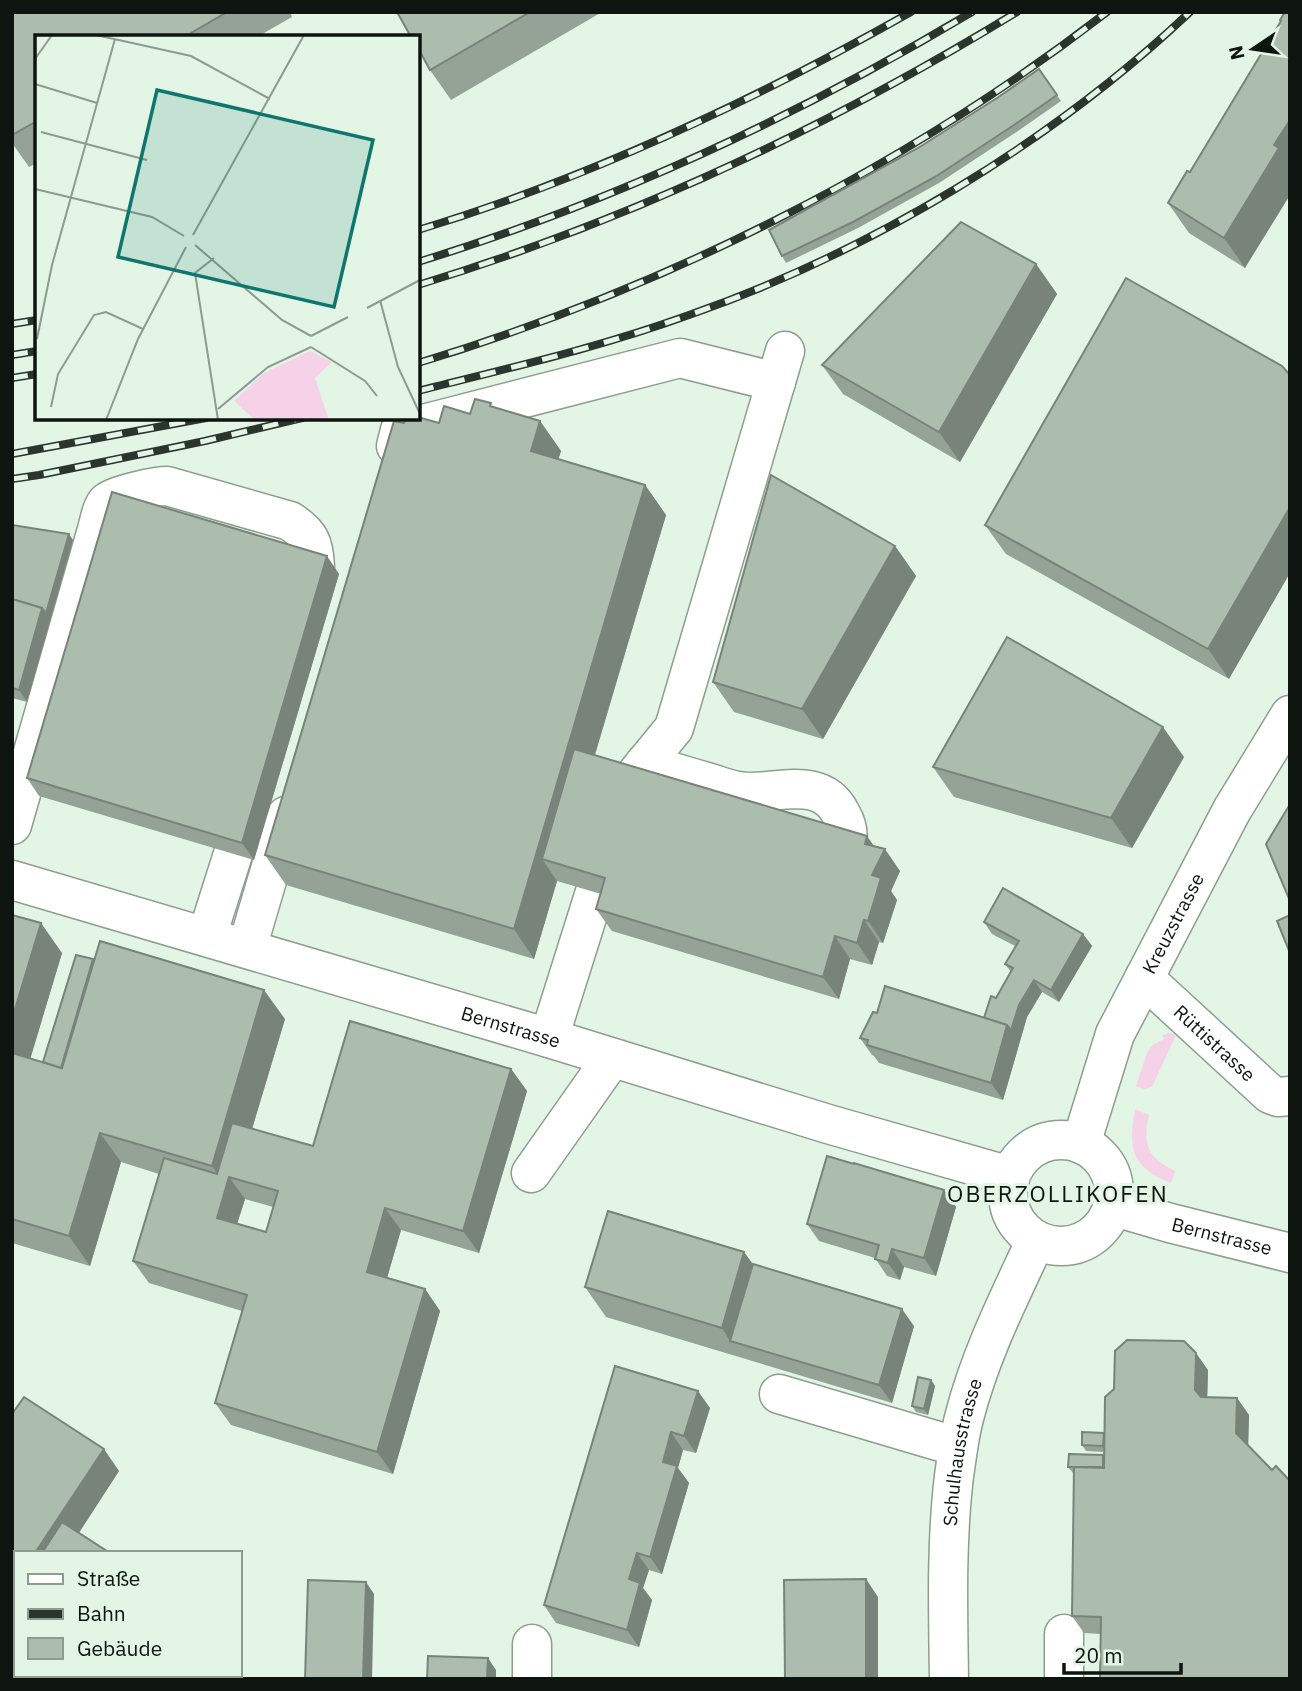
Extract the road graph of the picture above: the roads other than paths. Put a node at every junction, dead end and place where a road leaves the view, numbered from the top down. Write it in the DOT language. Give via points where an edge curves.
graph roads {
  1 [pos="384,483"];
  2 [pos="315,567"];
  3 [pos="1290,715"];
  4 [pos="294,789"];
  5 [pos="17,809"];
  6 [pos="846,844"];
  7 [pos="233,853"];
  8 [pos="12,880"];
  9 [pos="595,892"];
  10 [pos="208,936"];
  11 [pos="247,948"];
  12 [pos="1144,978"];
  13 [pos="549,1038"];
  14 [pos="612,1058"];
  15 [pos="1290,1096"];
  16 [pos="1081,1144"];
  17 [pos="531,1173"];
  18 [pos="1010,1176"];
  19 [pos="1112,1206"];
  20 [pos="1036,1240"];
  21 [pos="1290,1253"];
  22 [pos="779,1394"];
  23 [pos="958,1447"];
  24 [pos="1064,1634"];
  25 [pos="949,1679"];
  26 [pos="1064,1679"];
  1 -- 6 [label="main road" via="400,430 680,358 780,367 674,728 637,773 738,791 813,791 839,808 846,823"];
  2 -- 5 [label="main road" via="310,537 290,521 167,486 108,501"];
  3 -- 12 [label="main road, Kreuzstrasse" via="1232,810"];
  4 -- 11 [label="main road"];
  7 -- 10 [label="main road"];
  8 -- 10 [label="main road, Bernstrasse"];
  9 -- 13 [label="main road"];
  10 -- 11 [label="main road, Bernstrasse"];
  11 -- 13 [label="main road, Bernstrasse"];
  12 -- 15 [label="main road, Rüttistrasse" via="1270,1094"];
  12 -- 16 [label="main road, Kreuzstrasse" via="1115,1034"];
  13 -- 14 [label="main road, Bernstrasse"];
  14 -- 17 [label="main road"];
  14 -- 18 [label="main road, Bernstrasse"];
  16 -- 18 [label="main road" via="1068,1140 1038,1144 1026,1152"];
  16 -- 19 [label="main road" via="1094,1151 1111,1176"];
  18 -- 20 [label="main road" via="1011,1213"];
  19 -- 20 [label="main road" via="1101,1227 1082,1242 1059,1246"];
  19 -- 21 [label="main road, Bernstrasse"];
  20 -- 23 [label="main road, Schulhausstrasse" via="988,1344"];
  22 -- 23 [label="main road"];
  23 -- 25 [label="main road, Schulhausstrasse" via="948,1565"];
  24 -- 26 [label="main road"];
}
